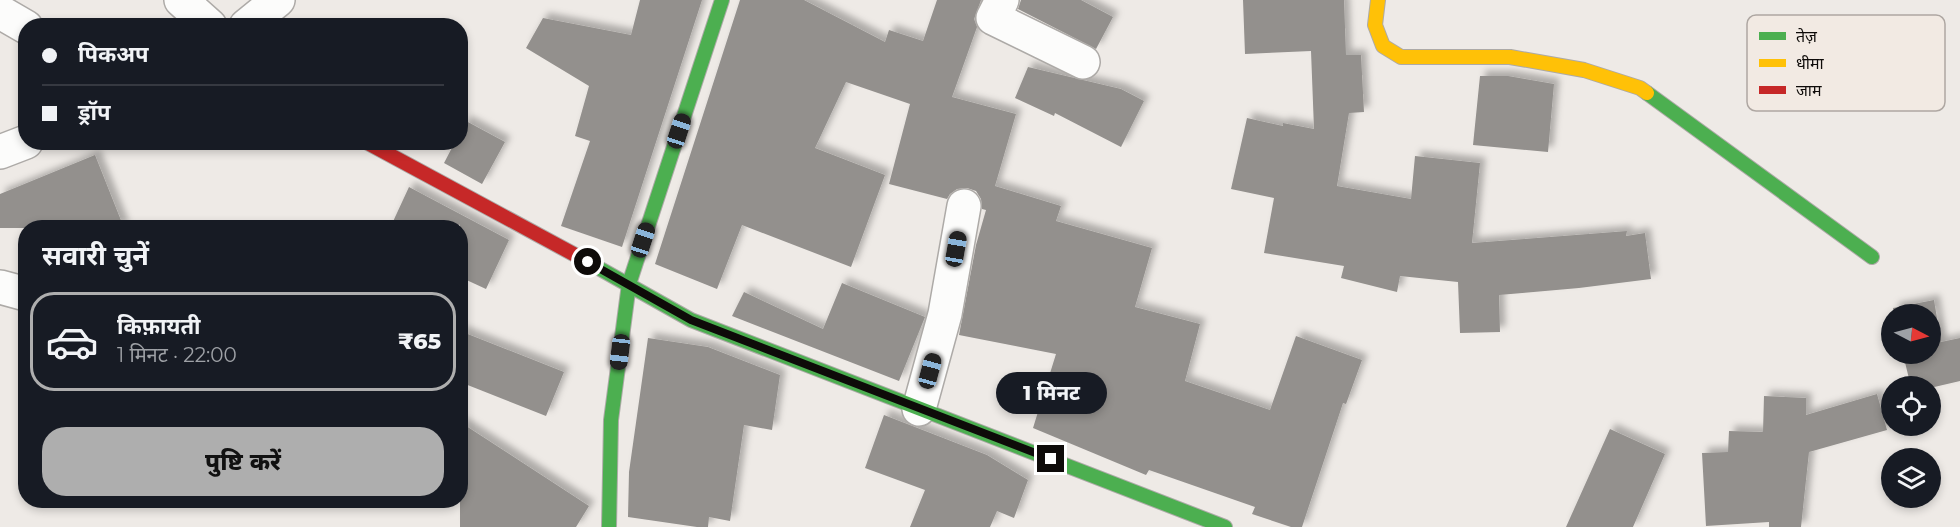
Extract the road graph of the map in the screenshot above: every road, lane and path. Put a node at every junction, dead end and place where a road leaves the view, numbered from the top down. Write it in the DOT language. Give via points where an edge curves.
graph roads {
  1 [pos="181,0"];
  2 [pos="278,0"];
  3 [pos="722,0"];
  4 [pos="1002,0"];
  5 [pos="1378,0"];
  6 [pos="0,12"];
  7 [pos="201,18"];
  8 [pos="256,18"];
  9 [pos="18,22"];
  10 [pos="1083,62"];
  11 [pos="18,145"];
  12 [pos="381,150"];
  13 [pos="0,152"];
  14 [pos="964,206"];
  15 [pos="1872,257"];
  16 [pos="629,284"];
  17 [pos="0,287"];
  18 [pos="18,292"];
  19 [pos="919,409"];
  20 [pos="609,527"];
  21 [pos="1225,527"];
  1 -- 7 [label="street"];
  2 -- 8 [label="street"];
  3 -- 16 [label="street"];
  4 -- 10 [label="street" via="993,18"];
  5 -- 15 [label="street" via="1376,25 1383,46 1401,57 1510,57 1584,70 1640,88"];
  6 -- 9 [label="street"];
  11 -- 13 [label="street"];
  12 -- 16 [label="street"];
  14 -- 19 [label="street" via="945,314"];
  16 -- 19 [label="street" via="691,320"];
  16 -- 20 [label="street" via="611,420"];
  17 -- 18 [label="street"];
  19 -- 21 [label="street"];
}
